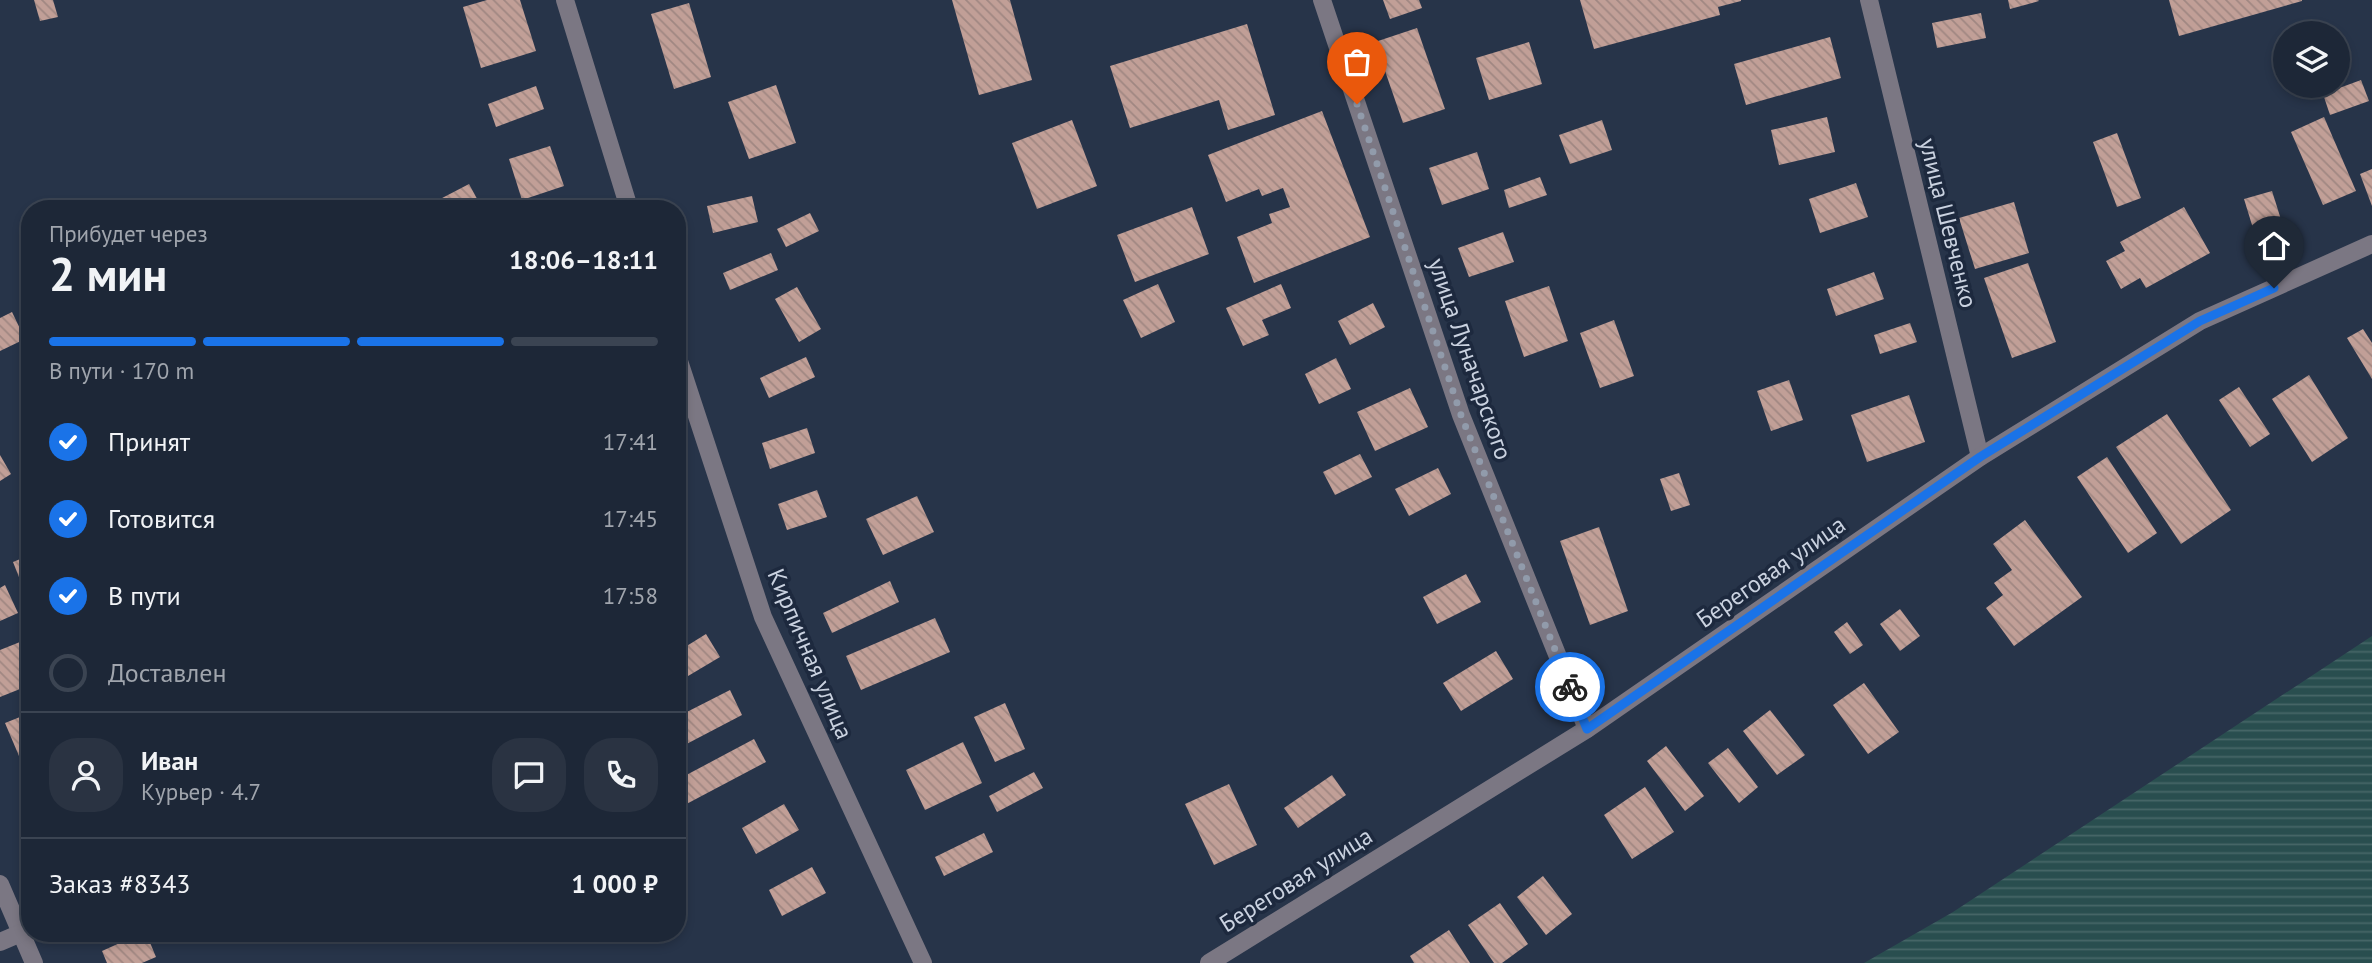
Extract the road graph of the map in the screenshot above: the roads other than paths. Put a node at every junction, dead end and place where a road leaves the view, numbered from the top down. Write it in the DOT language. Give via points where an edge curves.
graph roads {
  1 [pos="565,0"];
  2 [pos="1322,0"];
  3 [pos="1869,0"];
  4 [pos="627,200"];
  5 [pos="2372,244"];
  6 [pos="686,382"];
  7 [pos="1980,457"];
  8 [pos="1587,729"];
  9 [pos="0,884"];
  10 [pos="21,933"];
  11 [pos="0,942"];
  12 [pos="25,942"];
  13 [pos="34,963"];
  14 [pos="923,963"];
  15 [pos="1209,963"];
  1 -- 4 [label="street"];
  2 -- 8 [label="street, улица Луначарского" via="1461,415"];
  3 -- 7 [label="street, улица Шевченко"];
  5 -- 7 [label="street, Береговая улица" via="2200,321"];
  6 -- 14 [label="street, Кирпичная улица" via="763,617"];
  7 -- 8 [label="street, Береговая улица"];
  8 -- 15 [label="street, Береговая улица"];
  9 -- 10 [label="street"];
  10 -- 11 [label="street"];
  12 -- 13 [label="street"];
}
